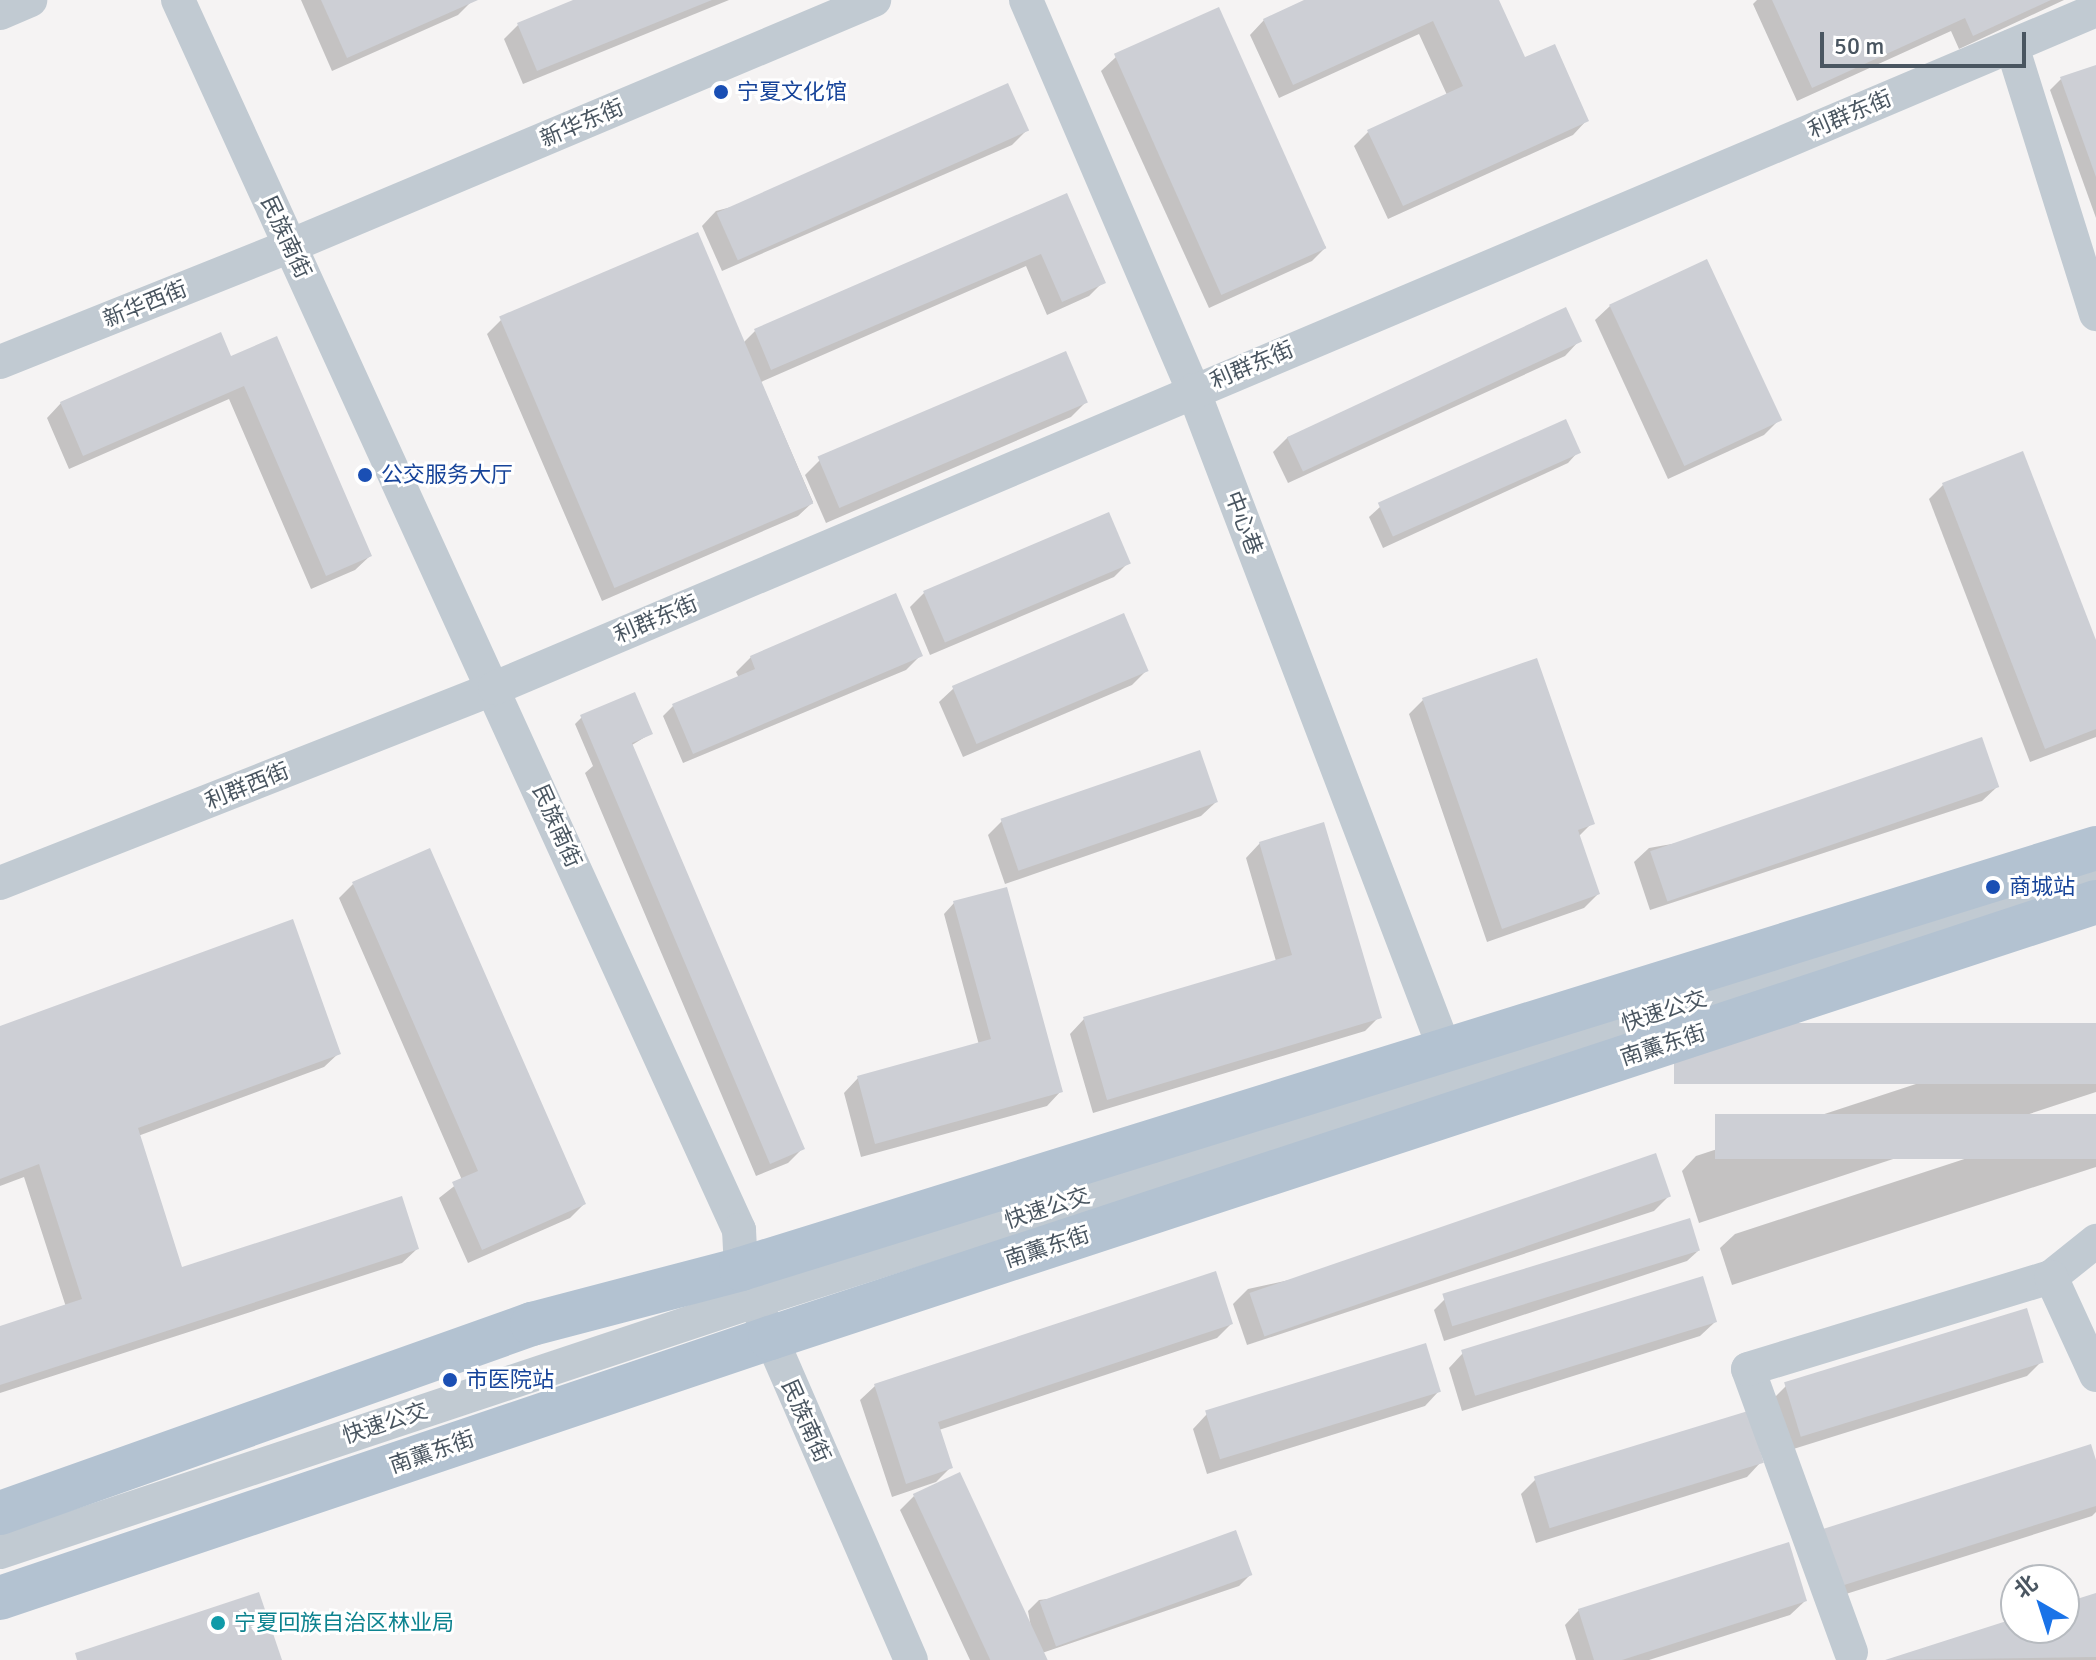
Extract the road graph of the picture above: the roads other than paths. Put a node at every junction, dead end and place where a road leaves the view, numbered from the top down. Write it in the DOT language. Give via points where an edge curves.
graph roads {
  1 [pos="30,0"];
  2 [pos="178,0"];
  3 [pos="874,0"];
  4 [pos="1026,0"];
  5 [pos="2096,10"];
  6 [pos="0,13"];
  7 [pos="2012,46"];
  8 [pos="290,246"];
  9 [pos="2096,314"];
  10 [pos="0,362"];
  11 [pos="1193,390"];
  12 [pos="495,688"];
  13 [pos="2096,848"];
  14 [pos="2096,872"];
  15 [pos="0,883"];
  16 [pos="2096,902"];
  17 [pos="1446,1053"];
  18 [pos="2096,1241"];
  19 [pos="2051,1277"];
  20 [pos="755,1303"];
  21 [pos="2096,1375"];
  22 [pos="0,1513"];
  23 [pos="0,1552"];
  24 [pos="0,1598"];
  25 [pos="1851,1652"];
  26 [pos="911,1660"];
  1 -- 6 [label="street"];
  2 -- 8 [label="street, 民族南街"];
  3 -- 8 [label="street, 新华东街"];
  4 -- 11 [label="street, 中心巷"];
  5 -- 7 [label="street, 利群东街"];
  7 -- 9 [label="street"];
  7 -- 11 [label="street, 利群东街"];
  8 -- 10 [label="street, 新华西街"];
  8 -- 12 [label="street, 民族南街"];
  11 -- 12 [label="street, 利群东街"];
  11 -- 17 [label="street, 中心巷"];
  12 -- 15 [label="street, 利群西街"];
  12 -- 20 [label="street, 民族南街" via="739,1230"];
  13 -- 17 [label="main road, 南薰东街"];
  14 -- 20 [label="street, 快速公交"];
  16 -- 20 [label="main road, 南薰东街"];
  17 -- 20 [label="main road, 南薰东街"];
  18 -- 19 [label="street"];
  19 -- 21 [label="street"];
  19 -- 25 [label="street" via="1748,1369"];
  20 -- 22 [label="main road, 南薰东街" via="532,1324"];
  20 -- 23 [label="street, 快速公交"];
  20 -- 24 [label="main road, 南薰东街"];
  20 -- 26 [label="street, 民族南街"];
}
